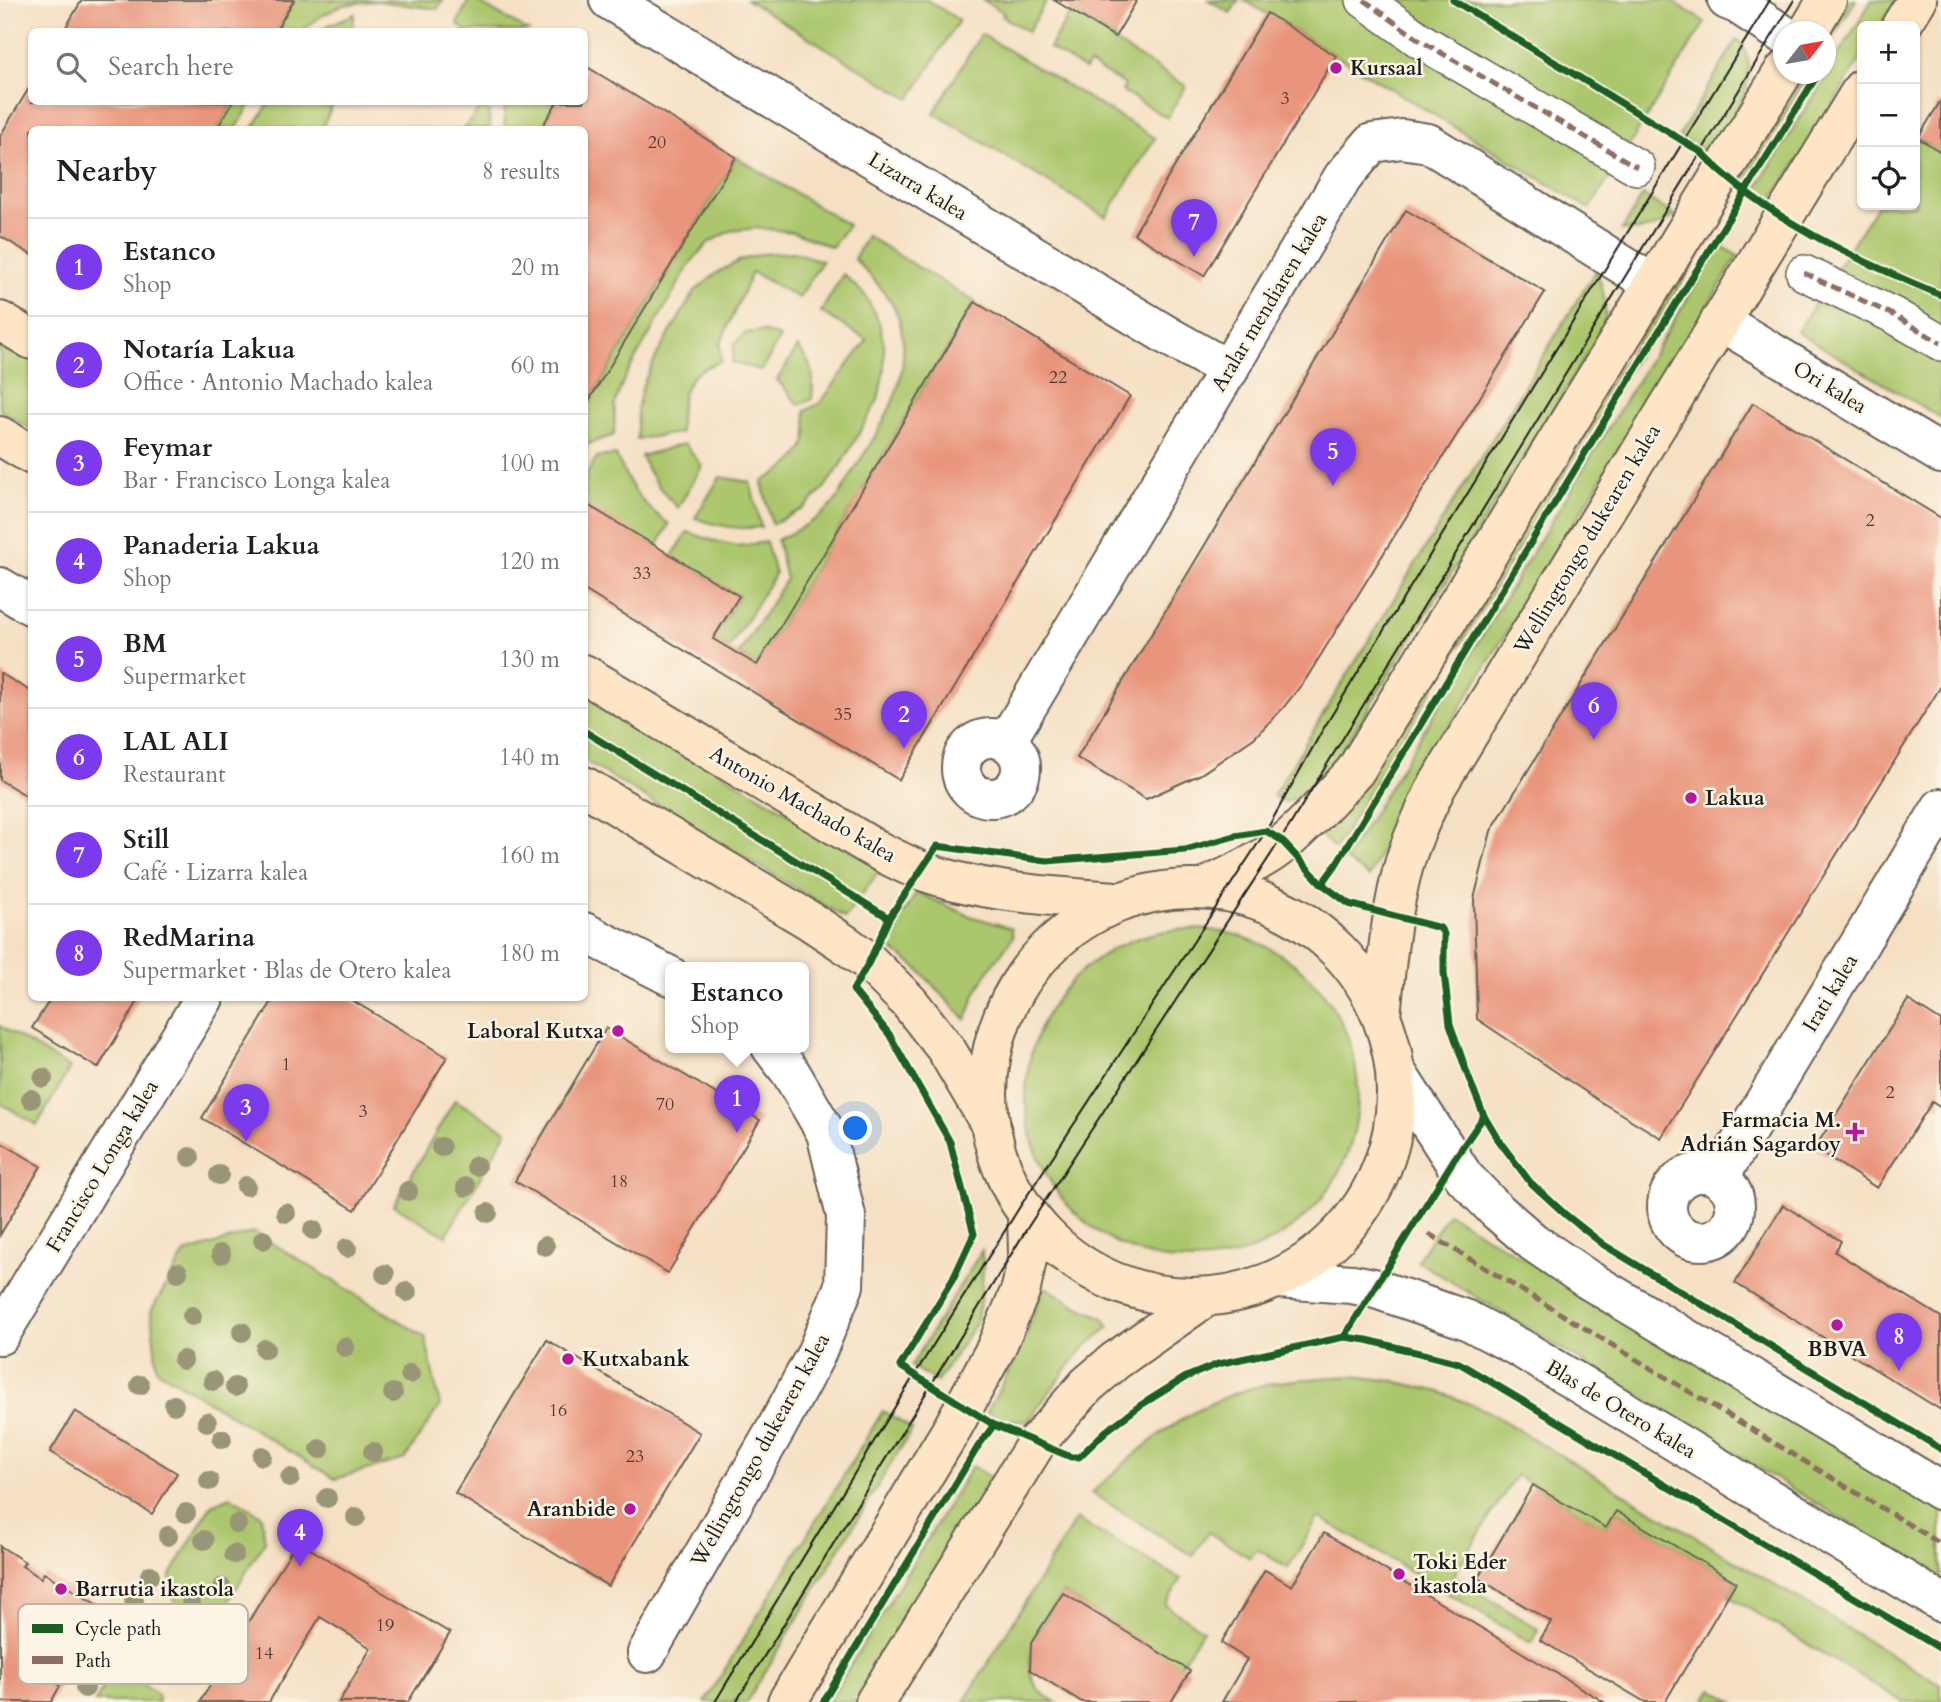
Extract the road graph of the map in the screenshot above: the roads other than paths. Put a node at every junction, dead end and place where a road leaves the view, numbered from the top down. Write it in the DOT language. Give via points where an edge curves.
graph roads {
  1 [pos="609,0"];
  2 [pos="1364,0"];
  3 [pos="1727,0"];
  4 [pos="1827,0"];
  5 [pos="1917,0"];
  6 [pos="1815,21"];
  7 [pos="1904,21"];
  8 [pos="1773,28"];
  9 [pos="1775,84"];
  10 [pos="1857,97"];
  11 [pos="1637,167"];
  12 [pos="1804,273"];
  13 [pos="1653,284"];
  14 [pos="0,321"];
  15 [pos="1720,321"];
  16 [pos="28,338"];
  17 [pos="1941,343"];
  18 [pos="1229,370"];
  19 [pos="0,436"];
  20 [pos="28,453"];
  21 [pos="1941,454"];
  22 [pos="0,587"];
  23 [pos="28,604"];
  24 [pos="588,676"];
  25 [pos="1006,742"];
  26 [pos="588,788"];
  27 [pos="1941,808"];
  28 [pos="1203,889"];
  29 [pos="1120,901"];
  30 [pos="588,934"];
  31 [pos="665,973"];
  32 [pos="202,1001"];
  33 [pos="1381,1015"];
  34 [pos="776,1053"];
  35 [pos="1395,1070"];
  36 [pos="990,1124"];
  37 [pos="1719,1178"];
  38 [pos="1027,1214"];
  39 [pos="1278,1279"];
  40 [pos="1206,1297"];
  41 [pos="0,1335"];
  42 [pos="1941,1491"];
  43 [pos="1941,1602"];
  44 [pos="647,1653"];
  45 [pos="787,1702"];
  46 [pos="875,1702"];
  1 -- 18 [label="street, Lizarra kalea"];
  2 -- 11 [label="street" via="1421,41"];
  3 -- 8 [label="street"];
  4 -- 6 [label="main road"];
  5 -- 7 [label="main road"];
  9 -- 13 [label="main road"];
  10 -- 15 [label="main road, Wellingtongo dukearen kalea"];
  12 -- 17 [label="street"];
  13 -- 18 [label="street, Aralar mendiaren kalea" via="1428,143 1402,139 1372,143 1343,177"];
  13 -- 28 [label="main road" via="1354,771 1283,844"];
  14 -- 16 [label="main road"];
  15 -- 21 [label="street, Ori kalea"];
  15 -- 33 [label="main road, Wellingtongo dukearen kalea" via="1437,786 1405,861"];
  18 -- 25 [label="street, Aralar mendiaren kalea"];
  19 -- 20 [label="main road"];
  22 -- 23 [label="street"];
  24 -- 29 [label="main road, Antonio Machado kalea" via="875,849 919,870 1045,896"];
  26 -- 36 [label="main road" via="807,919 869,962 946,1049"];
  27 -- 37 [label="street, Irati kalea"];
  28 -- 29 [label="main road" via="1161,891"];
  28 -- 33 [label="main road" via="1245,895 1302,921 1348,962"];
  29 -- 36 [label="main road" via="1053,942 1019,984 993,1045 988,1084"];
  30 -- 31 [label="street"];
  32 -- 41 [label="street, Francisco Longa kalea"];
  33 -- 35 [label="main road"];
  34 -- 44 [label="street, Wellingtongo dukearen kalea" via="826,1133 846,1216 844,1286 809,1368"];
  35 -- 39 [label="main road" via="1396,1107 1378,1177 1337,1237 1310,1261"];
  35 -- 42 [label="street" via="1464,1177 1533,1242"];
  36 -- 38 [label="main road" via="1002,1166"];
  38 -- 40 [label="main road" via="1060,1249 1092,1271 1128,1287 1167,1296"];
  38 -- 45 [label="main road" via="1028,1254 1021,1289 996,1348"];
  39 -- 40 [label="main road"];
  39 -- 43 [label="street, Blas de Otero kalea" via="1373,1288 1466,1320"];
  40 -- 46 [label="main road" via="1096,1377 1062,1411 1037,1442"];
}
